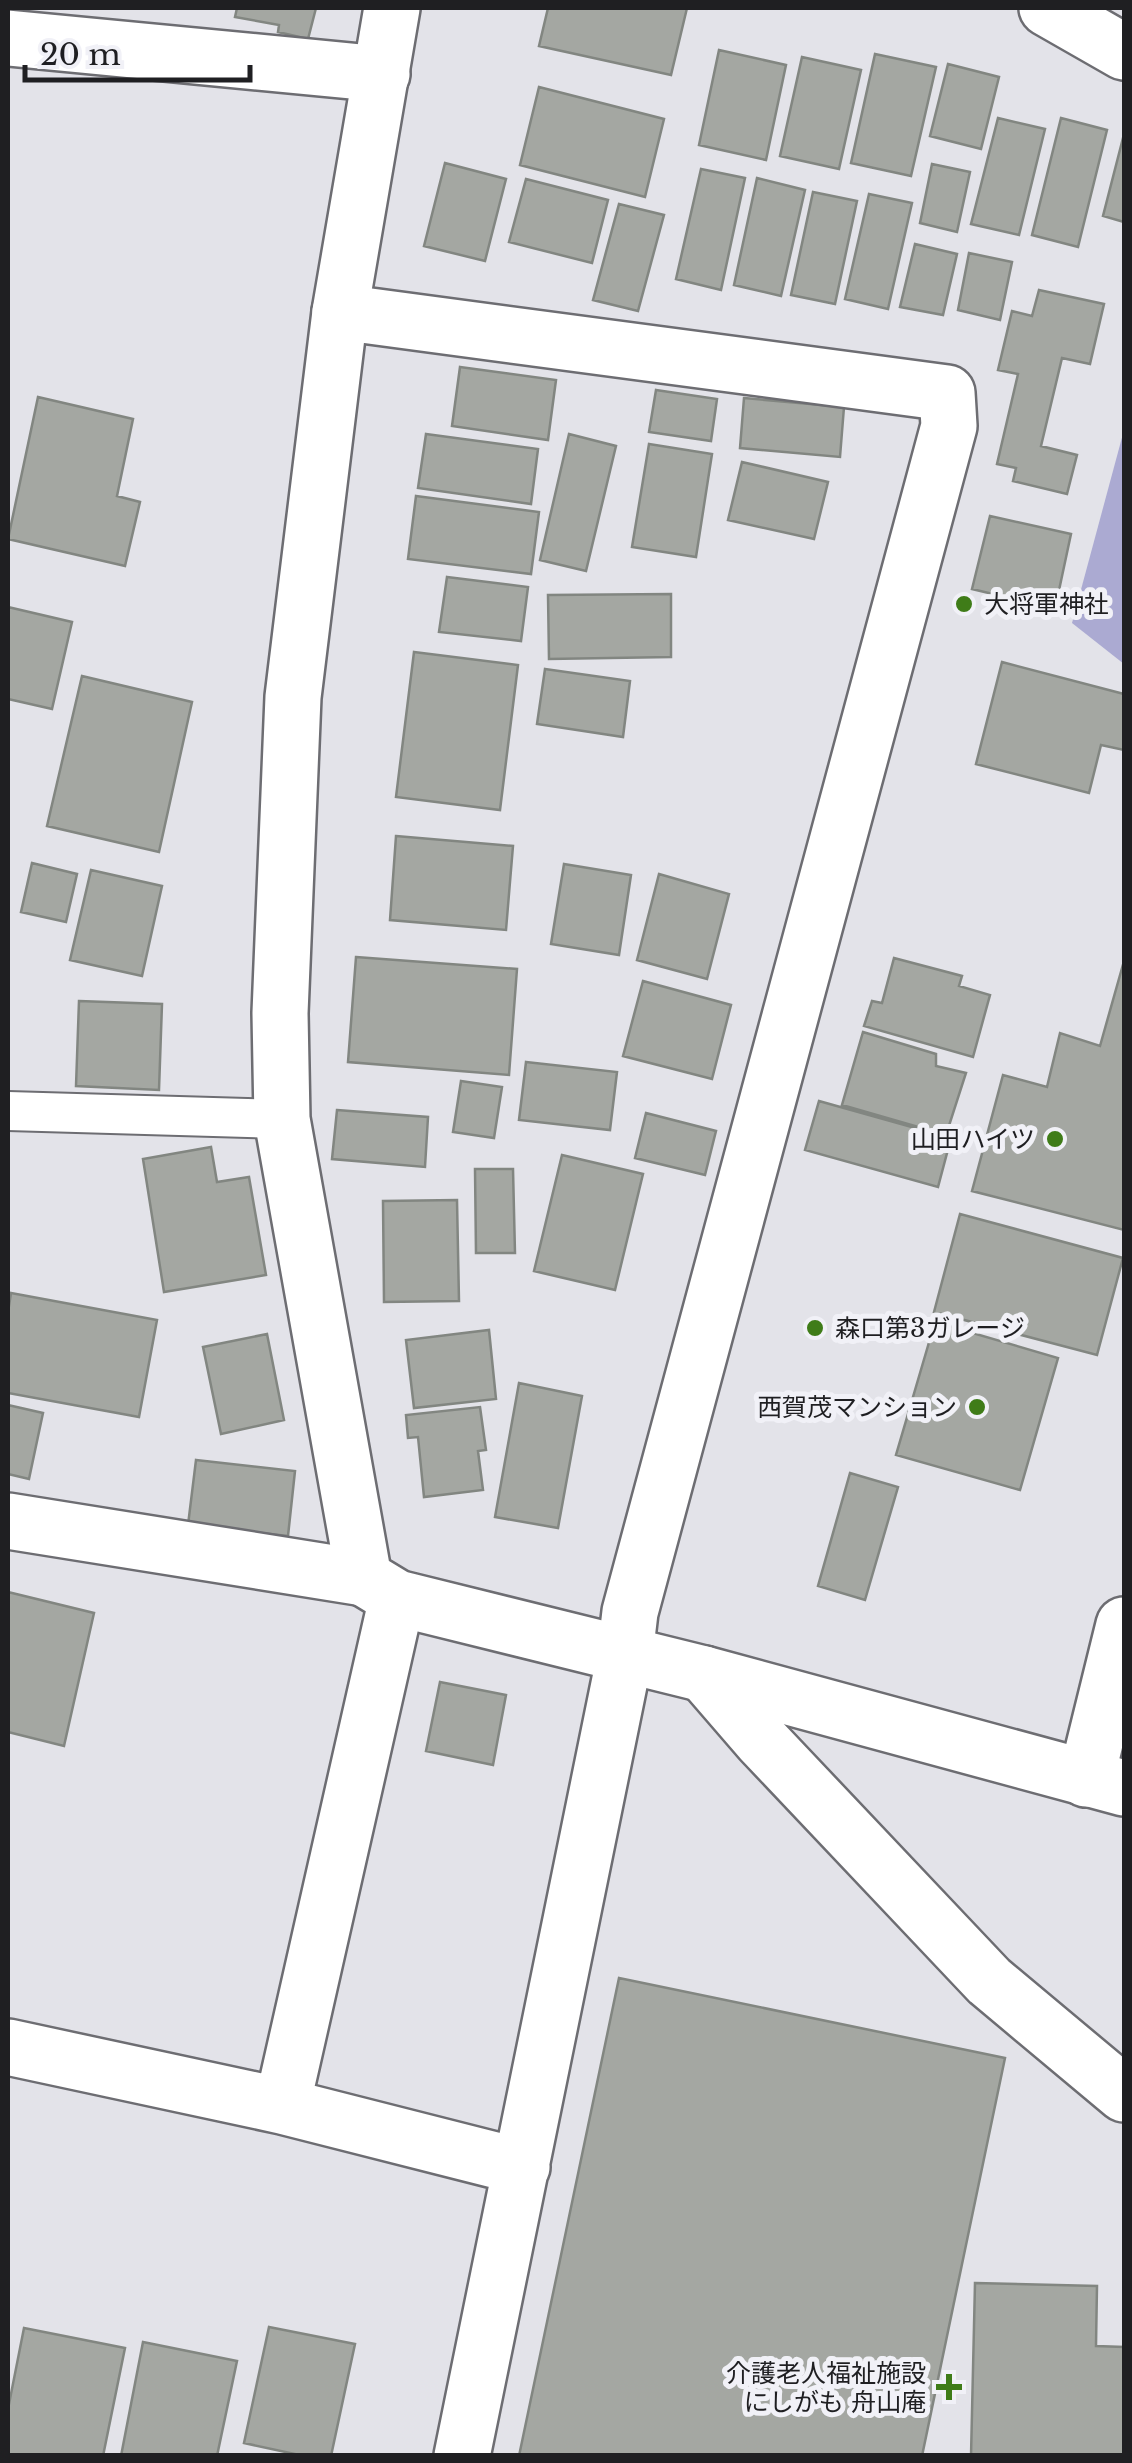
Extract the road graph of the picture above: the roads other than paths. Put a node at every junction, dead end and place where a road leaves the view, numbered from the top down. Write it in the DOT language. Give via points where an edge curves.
graph roads {
  1 [pos="392,8"];
  2 [pos="1047,8"];
  3 [pos="11,47"];
  4 [pos="1124,52"];
  5 [pos="382,74"];
  6 [pos="340,312"];
  7 [pos="8,1110"];
  8 [pos="282,1119"];
  9 [pos="8,1520"];
  10 [pos="381,1588"];
  11 [pos="1124,1624"];
  12 [pos="625,1655"];
  13 [pos="704,1674"];
  14 [pos="1105,1783"];
  15 [pos="8,2047"];
  16 [pos="1124,2094"];
  17 [pos="282,2106"];
  18 [pos="522,2167"];
  19 [pos="462,2456"];
  1 -- 5 [label="street"];
  2 -- 4 [label="street"];
  3 -- 5 [label="street"];
  5 -- 6 [label="street"];
  6 -- 8 [label="street" via="293,697"];
  6 -- 12 [label="street" via="947,393 949,426 636,1593"];
  7 -- 8 [label="lane"];
  8 -- 10 [label="street"];
  9 -- 10 [label="street"];
  10 -- 12 [label="street"];
  10 -- 17 [label="street"];
  11 -- 14 [label="street"];
  12 -- 13 [label="street"];
  12 -- 18 [label="street"];
  13 -- 14 [label="street"];
  13 -- 16 [label="street" via="989,1981"];
  15 -- 17 [label="street"];
  17 -- 18 [label="street"];
  18 -- 19 [label="street"];
}
